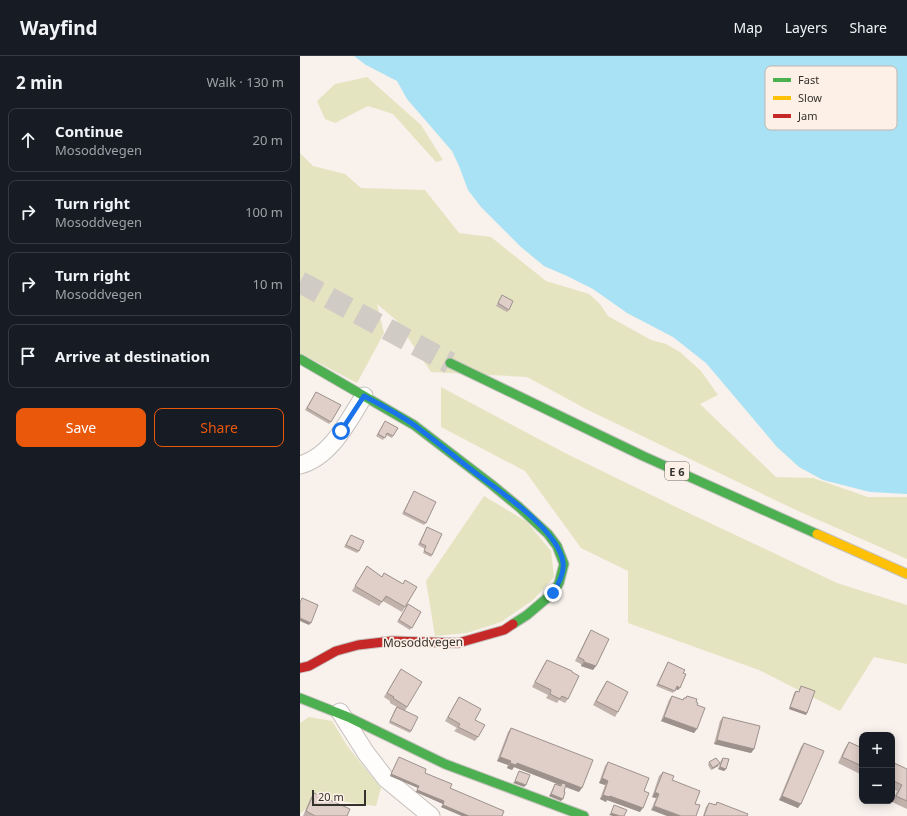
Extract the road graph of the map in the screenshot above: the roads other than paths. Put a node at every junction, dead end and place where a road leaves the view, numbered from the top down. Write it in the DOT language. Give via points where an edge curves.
graph roads {
  1 [pos="300,359"];
  2 [pos="450,363"];
  3 [pos="364,396"];
  4 [pos="300,465"];
  5 [pos="907,574"];
  6 [pos="300,668"];
  7 [pos="300,698"];
  8 [pos="340,712"];
  9 [pos="431,816"];
  10 [pos="584,816"];
  1 -- 3 [label="main road, Mosoddvegen"];
  2 -- 5 [label="main road, E 6" via="643,456"];
  3 -- 4 [label="street" via="341,431 322,453"];
  3 -- 6 [label="main road, Mosoddvegen" via="414,425 519,507 557,546 564,564 562,574 553,593 535,609 514,624 486,636 458,643 392,642 358,645 336,651 309,666"];
  7 -- 8 [label="main road"];
  8 -- 9 [label="street" via="386,779"];
  8 -- 10 [label="main road" via="452,767"];
}
